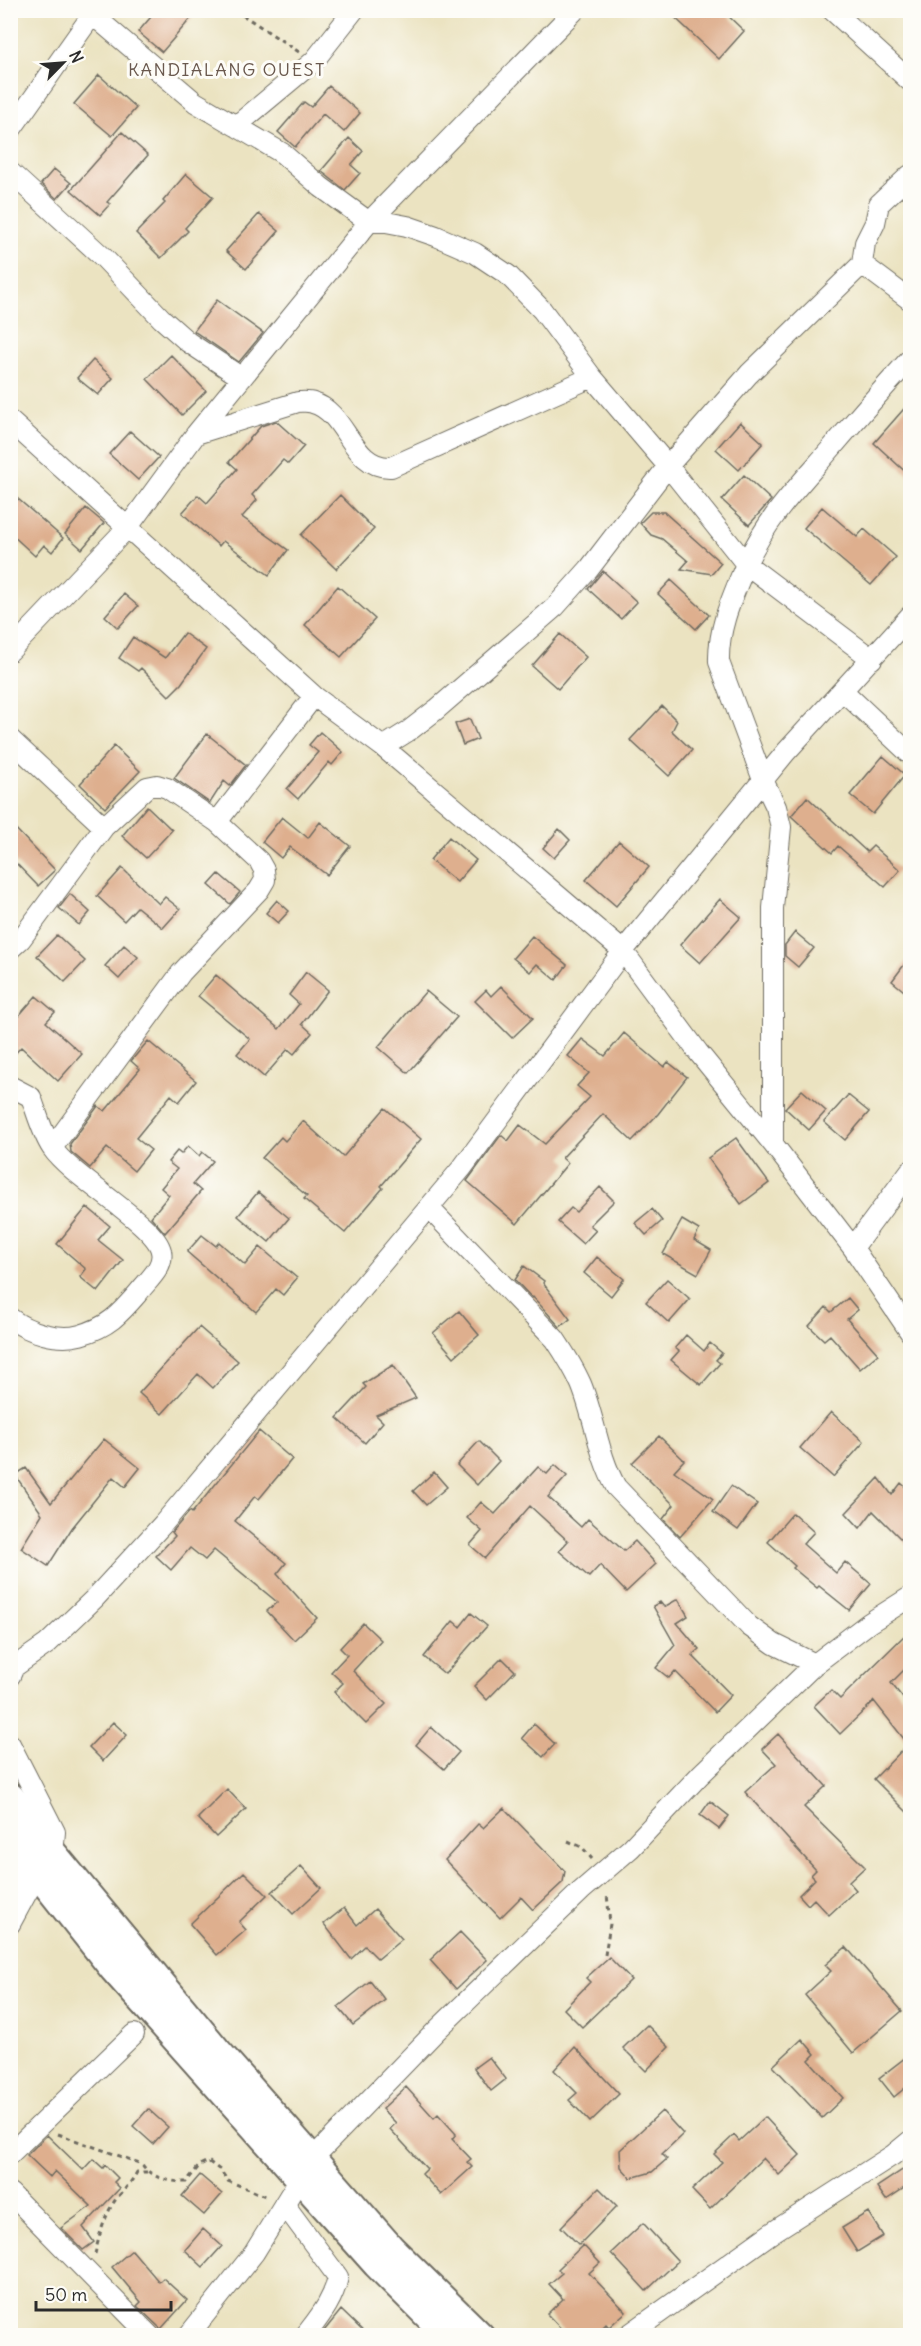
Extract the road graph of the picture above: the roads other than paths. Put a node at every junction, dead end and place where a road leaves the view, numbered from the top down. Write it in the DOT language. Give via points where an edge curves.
graph roads {
  1 [pos="354,10"];
  2 [pos="832,10"];
  3 [pos="572,12"];
  4 [pos="89,13"];
  5 [pos="910,81"];
  6 [pos="236,126"];
  7 [pos="10,131"];
  8 [pos="10,172"];
  9 [pos="910,175"];
  10 [pos="369,222"];
  11 [pos="862,264"];
  12 [pos="910,300"];
  13 [pos="910,359"];
  14 [pos="592,377"];
  15 [pos="242,378"];
  16 [pos="10,421"];
  17 [pos="196,434"];
  18 [pos="669,466"];
  19 [pos="128,527"];
  20 [pos="746,564"];
  21 [pos="910,616"];
  22 [pos="11,650"];
  23 [pos="872,659"];
  24 [pos="843,691"];
  25 [pos="314,696"];
  26 [pos="10,739"];
  27 [pos="383,747"];
  28 [pos="910,754"];
  29 [pos="764,780"];
  30 [pos="217,822"];
  31 [pos="104,827"];
  32 [pos="10,949"];
  33 [pos="623,951"];
  34 [pos="10,1086"];
  35 [pos="773,1143"];
  36 [pos="52,1148"];
  37 [pos="910,1171"];
  38 [pos="429,1208"];
  39 [pos="853,1248"];
  40 [pos="10,1318"];
  41 [pos="910,1332"];
  42 [pos="910,1597"];
  43 [pos="815,1664"];
  44 [pos="10,1676"];
  45 [pos="10,1744"];
  46 [pos="10,1797"];
  47 [pos="10,1838"];
  48 [pos="32,1873"];
  49 [pos="10,1923"];
  50 [pos="134,2034"];
  51 [pos="910,2141"];
  52 [pos="10,2154"];
  53 [pos="306,2169"];
  54 [pos="10,2193"];
  55 [pos="284,2204"];
  56 [pos="150,2336"];
  57 [pos="188,2336"];
  58 [pos="305,2336"];
  59 [pos="448,2336"];
  60 [pos="480,2336"];
  61 [pos="627,2336"];
  1 -- 6 [label="street" via="314,61"];
  2 -- 5 [label="street"];
  3 -- 10 [label="street"];
  4 -- 6 [label="street" via="195,102"];
  4 -- 7 [label="street"];
  6 -- 10 [label="street" via="282,153"];
  8 -- 15 [label="street" via="104,258 162,320"];
  9 -- 11 [label="street" via="879,204"];
  10 -- 14 [label="street" via="408,226 436,236 476,254 508,275 542,310"];
  10 -- 15 [label="street"];
  11 -- 12 [label="street"];
  11 -- 18 [label="street" via="749,374"];
  13 -- 20 [label="street" via="776,513"];
  14 -- 17 [label="street" via="392,467 368,462 326,410 313,403 298,402"];
  14 -- 18 [label="street"];
  15 -- 17 [label="street"];
  16 -- 19 [label="street"];
  17 -- 19 [label="street"];
  18 -- 20 [label="street"];
  18 -- 27 [label="street" via="555,607 437,710"];
  19 -- 22 [label="street"];
  19 -- 25 [label="street"];
  20 -- 23 [label="street"];
  20 -- 29 [label="street" via="722,627 719,662"];
  21 -- 23 [label="street"];
  23 -- 24 [label="street"];
  24 -- 28 [label="street"];
  24 -- 29 [label="street"];
  25 -- 27 [label="street"];
  25 -- 30 [label="street"];
  26 -- 31 [label="street"];
  27 -- 33 [label="street"];
  29 -- 33 [label="street"];
  29 -- 35 [label="street" via="781,827 773,908"];
  30 -- 31 [label="street" via="157,785 147,787"];
  30 -- 36 [label="street" via="259,861 265,880 182,973"];
  31 -- 32 [label="street"];
  33 -- 35 [label="street" via="698,1052"];
  33 -- 38 [label="street"];
  34 -- 36 [label="street" via="31,1097"];
  35 -- 39 [label="street"];
  36 -- 40 [label="street" via="86,1182 156,1238 162,1251 161,1265 119,1315 100,1329 72,1337 43,1334"];
  37 -- 39 [label="street"];
  38 -- 43 [label="street" via="555,1339 582,1386 606,1469 616,1487 749,1626 774,1644"];
  38 -- 44 [label="street" via="163,1524 95,1598 46,1644 14,1667"];
  39 -- 41 [label="street"];
  42 -- 43 [label="street"];
  43 -- 53 [label="street" via="631,1848 436,2030"];
  45 -- 48 [label="street" via="55,1832"];
  46 -- 48 [label="main road"];
  47 -- 48 [label="main road"];
  48 -- 49 [label="street"];
  48 -- 53 [label="main road" via="216,2050"];
  50 -- 52 [label="street"];
  51 -- 61 [label="street"];
  53 -- 55 [label="street"];
  53 -- 59 [label="main road" via="377,2264"];
  53 -- 60 [label="main road"];
  54 -- 56 [label="street"];
  55 -- 57 [label="street" via="254,2253"];
  55 -- 58 [label="street" via="338,2277 327,2308"];
}
